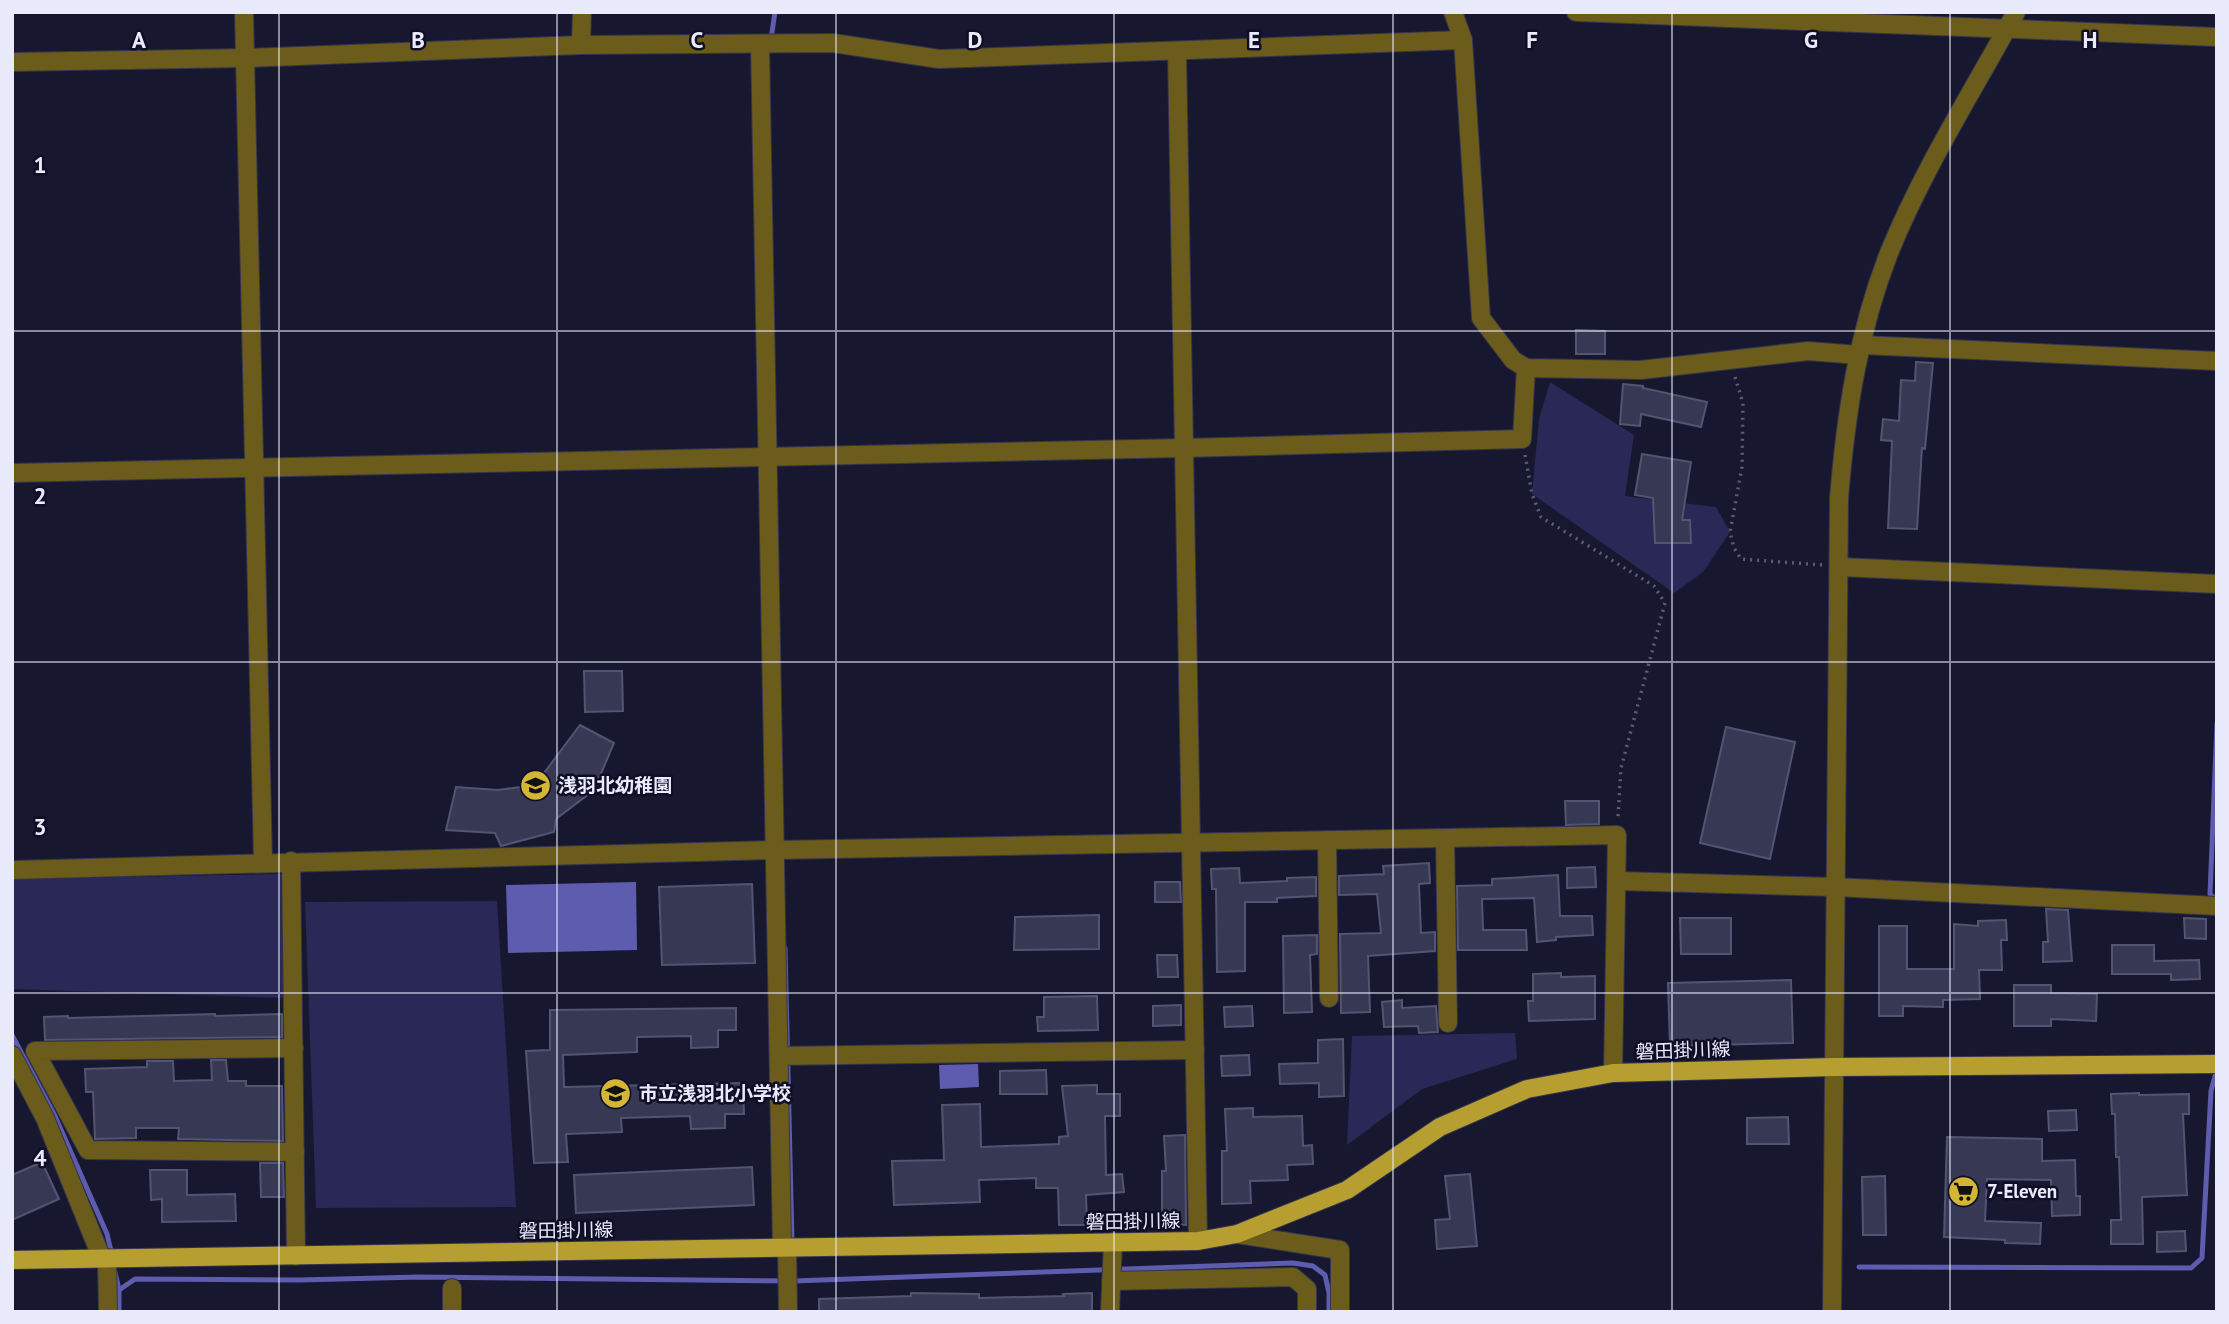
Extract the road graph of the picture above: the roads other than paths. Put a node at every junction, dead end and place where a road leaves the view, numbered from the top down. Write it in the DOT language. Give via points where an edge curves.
graph roads {
  1 [pos="244,12"];
  2 [pos="582,12"];
  3 [pos="1453,12"];
  4 [pos="1576,12"];
  5 [pos="2016,12"];
  6 [pos="2007,29"];
  7 [pos="2217,37"];
  8 [pos="1463,40"];
  9 [pos="760,44"];
  10 [pos="581,45"];
  11 [pos="1177,52"];
  12 [pos="246,58"];
  13 [pos="12,62"];
  14 [pos="1861,350"];
  15 [pos="2217,361"];
  16 [pos="1526,368"];
  17 [pos="1184,448"];
  18 [pos="766,457"];
  19 [pos="255,468"];
  20 [pos="12,473"];
  21 [pos="1840,567"];
  22 [pos="2217,584"];
  23 [pos="1444,838"];
  24 [pos="1327,839"];
  25 [pos="1191,841"];
  26 [pos="776,850"];
  27 [pos="263,862"];
  28 [pos="291,862"];
  29 [pos="12,870"];
  30 [pos="1617,881"];
  31 [pos="1835,887"];
  32 [pos="2217,906"];
  33 [pos="1329,999"];
  34 [pos="1448,1023"];
  35 [pos="294,1048"];
  36 [pos="1195,1050"];
  37 [pos="12,1055"];
  38 [pos="779,1056"];
  39 [pos="2217,1064"];
  40 [pos="1834,1067"];
  41 [pos="1613,1073"];
  42 [pos="295,1152"];
  43 [pos="1237,1234"];
  44 [pos="1198,1241"];
  45 [pos="1112,1242"];
  46 [pos="785,1246"];
  47 [pos="296,1256"];
  48 [pos="104,1259"];
  49 [pos="12,1260"];
  50 [pos="1111,1282"];
  51 [pos="452,1288"];
  52 [pos="108,1312"];
  53 [pos="452,1312"];
  54 [pos="788,1312"];
  55 [pos="1110,1312"];
  56 [pos="1307,1312"];
  57 [pos="1340,1312"];
  58 [pos="1832,1312"];
  1 -- 12 [label="street"];
  2 -- 10 [label="street"];
  3 -- 8 [label="street"];
  4 -- 6 [label="street"];
  5 -- 6 [label="street"];
  6 -- 7 [label="street"];
  6 -- 14 [label="street" via="1914,196 1889,254"];
  8 -- 11 [label="street"];
  8 -- 16 [label="street" via="1481,318 1513,360"];
  9 -- 10 [label="street"];
  9 -- 11 [label="street" via="833,43 939,59"];
  9 -- 18 [label="street"];
  10 -- 12 [label="street"];
  11 -- 17 [label="street"];
  12 -- 13 [label="street"];
  12 -- 19 [label="street"];
  14 -- 15 [label="street"];
  14 -- 16 [label="street" via="1808,351 1641,370"];
  14 -- 21 [label="street" via="1844,436"];
  16 -- 17 [label="street" via="1522,439"];
  17 -- 18 [label="street"];
  17 -- 25 [label="street"];
  18 -- 19 [label="street"];
  18 -- 26 [label="street"];
  19 -- 20 [label="street"];
  19 -- 27 [label="street"];
  21 -- 22 [label="street"];
  21 -- 31 [label="street"];
  23 -- 24 [label="street"];
  23 -- 30 [label="street" via="1618,835"];
  23 -- 34 [label="street"];
  24 -- 25 [label="street"];
  24 -- 33 [label="street"];
  25 -- 26 [label="street"];
  25 -- 36 [label="street"];
  26 -- 28 [label="street"];
  26 -- 38 [label="street"];
  27 -- 28 [label="street"];
  27 -- 29 [label="street"];
  28 -- 35 [label="street"];
  30 -- 31 [label="street"];
  30 -- 41 [label="street"];
  31 -- 32 [label="street"];
  31 -- 40 [label="street"];
  35 -- 42 [label="street"];
  35 -- 42 [label="street" via="35,1051 88,1150"];
  36 -- 38 [label="street"];
  36 -- 44 [label="street"];
  37 -- 48 [label="street" via="45,1118"];
  38 -- 46 [label="street"];
  39 -- 40 [label="main road, 磐田掛川線"];
  40 -- 41 [label="main road, 磐田掛川線"];
  40 -- 58 [label="street"];
  41 -- 43 [label="main road, 磐田掛川線" via="1527,1089 1440,1127 1347,1190"];
  42 -- 47 [label="street"];
  43 -- 44 [label="main road, 磐田掛川線"];
  43 -- 57 [label="street" via="1340,1250"];
  44 -- 45 [label="main road, 磐田掛川線"];
  45 -- 46 [label="main road, 磐田掛川線"];
  45 -- 50 [label="street"];
  46 -- 47 [label="main road, 磐田掛川線"];
  46 -- 54 [label="street"];
  47 -- 48 [label="main road, 磐田掛川線"];
  48 -- 49 [label="main road, 磐田掛川線"];
  48 -- 52 [label="street"];
  50 -- 55 [label="street"];
  50 -- 56 [label="street" via="1293,1277 1307,1289"];
  51 -- 53 [label="street"];
}
